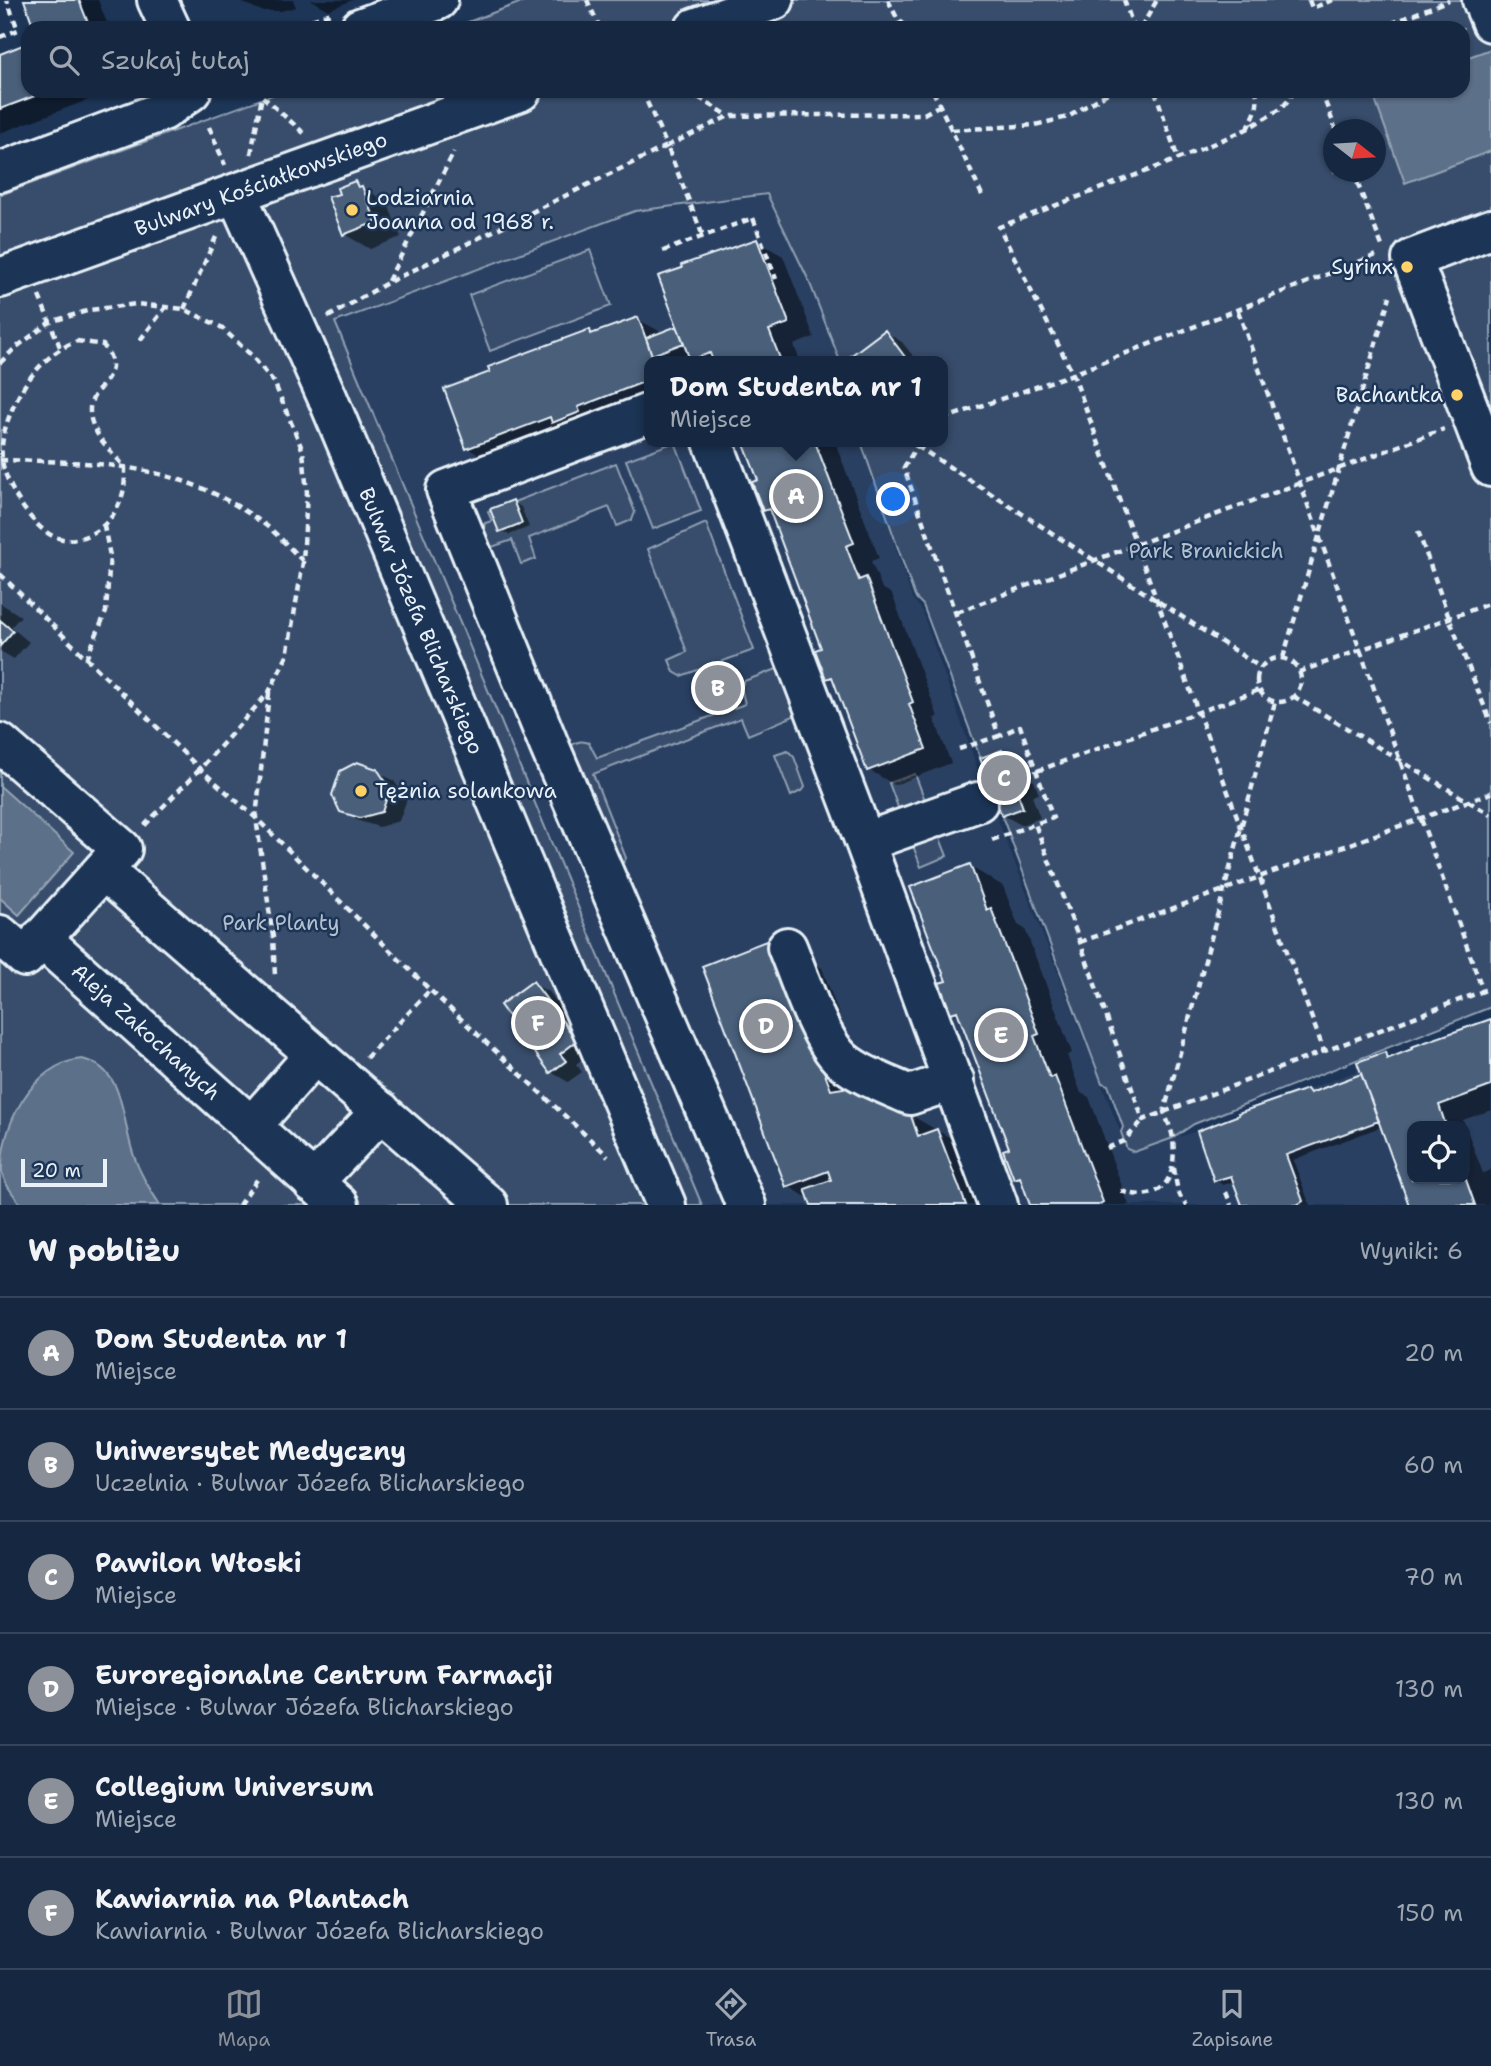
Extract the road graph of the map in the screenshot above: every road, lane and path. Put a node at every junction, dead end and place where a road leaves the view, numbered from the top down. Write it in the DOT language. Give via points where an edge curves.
graph roads {
  1 [pos="7,0"];
  2 [pos="157,0"];
  3 [pos="438,0"];
  4 [pos="587,0"];
  5 [pos="774,0"];
  6 [pos="888,0"];
  7 [pos="1124,0"];
  8 [pos="1157,0"];
  9 [pos="1309,0"];
  10 [pos="1333,0"];
  11 [pos="1450,0"];
  12 [pos="1482,0"];
  13 [pos="897,18"];
  14 [pos="167,21"];
  15 [pos="380,21"];
  16 [pos="597,21"];
  17 [pos="715,21"];
  18 [pos="898,21"];
  19 [pos="900,21"];
  20 [pos="1132,21"];
  21 [pos="1145,21"];
  22 [pos="1398,21"];
  23 [pos="1491,22"];
  24 [pos="0,37"];
  25 [pos="181,98"];
  26 [pos="260,98"];
  27 [pos="266,98"];
  28 [pos="501,98"];
  29 [pos="645,98"];
  30 [pos="699,98"];
  31 [pos="936,98"];
  32 [pos="1101,98"];
  33 [pos="1157,98"];
  34 [pos="1258,98"];
  35 [pos="1290,98"];
  36 [pos="1324,98"];
  37 [pos="940,105"];
  38 [pos="476,107"];
  39 [pos="729,116"];
  40 [pos="1332,119"];
  41 [pos="1247,129"];
  42 [pos="952,130"];
  43 [pos="667,146"];
  44 [pos="333,158"];
  45 [pos="1178,159"];
  46 [pos="0,172"];
  47 [pos="1357,182"];
  48 [pos="240,192"];
  49 [pos="983,197"];
  50 [pos="1491,229"];
  51 [pos="703,236"];
  52 [pos="663,251"];
  53 [pos="13,273"];
  54 [pos="776,279"];
  55 [pos="387,283"];
  56 [pos="1391,294"];
  57 [pos="167,306"];
  58 [pos="184,309"];
  59 [pos="1238,311"];
  60 [pos="50,322"];
  61 [pos="300,334"];
  62 [pos="140,340"];
  63 [pos="60,347"];
  64 [pos="0,363"];
  65 [pos="1073,374"];
  66 [pos="644,415"];
  67 [pos="1482,415"];
  68 [pos="948,417"];
  69 [pos="715,447"];
  70 [pos="916,447"];
  71 [pos="923,447"];
  72 [pos="1,460"];
  73 [pos="125,467"];
  74 [pos="1339,467"];
  75 [pos="1491,467"];
  76 [pos="1300,483"];
  77 [pos="104,526"];
  78 [pos="1418,531"];
  79 [pos="1318,538"];
  80 [pos="1136,545"];
  81 [pos="1095,561"];
  82 [pos="303,562"];
  83 [pos="0,575"];
  84 [pos="1156,600"];
  85 [pos="1491,603"];
  86 [pos="957,612"];
  87 [pos="1449,618"];
  88 [pos="1360,650"];
  89 [pos="1283,658"];
  90 [pos="86,659"];
  91 [pos="1261,667"];
  92 [pos="1299,672"];
  93 [pos="1259,690"];
  94 [pos="269,692"];
  95 [pos="1293,696"];
  96 [pos="1275,702"];
  97 [pos="1198,713"];
  98 [pos="1491,723"];
  99 [pos="999,736"];
  100 [pos="0,743"];
  101 [pos="959,750"];
  102 [pos="1402,761"];
  103 [pos="200,769"];
  104 [pos="1037,771"];
  105 [pos="1491,793"];
  106 [pos="1467,801"];
  107 [pos="978,802"];
  108 [pos="1491,815"];
  109 [pos="256,818"];
  110 [pos="1421,818"];
  111 [pos="1035,824"];
  112 [pos="1241,828"];
  113 [pos="992,840"];
  114 [pos="865,842"];
  115 [pos="113,859"];
  116 [pos="1259,877"];
  117 [pos="1224,890"];
  118 [pos="0,935"];
  119 [pos="41,937"];
  120 [pos="1080,942"];
  121 [pos="786,947"];
  122 [pos="1491,988"];
  123 [pos="430,990"];
  124 [pos="1483,991"];
  125 [pos="277,1022"];
  126 [pos="1324,1051"];
  127 [pos="315,1054"];
  128 [pos="954,1080"];
  129 [pos="346,1081"];
  130 [pos="381,1111"];
  131 [pos="1164,1112"];
  132 [pos="1143,1120"];
  133 [pos="251,1126"];
  134 [pos="1107,1148"];
  135 [pos="613,1160"];
  136 [pos="1174,1167"];
  137 [pos="1121,1191"];
  138 [pos="1226,1192"];
  139 [pos="326,1194"];
  140 [pos="1183,1204"];
  141 [pos="488,1205"];
  142 [pos="666,1205"];
  143 [pos="746,1205"];
  144 [pos="998,1205"];
  145 [pos="1231,1205"];
  1 -- 24 [label="path" via="18,30"];
  2 -- 14 [label="street"];
  3 -- 15 [label="street"];
  4 -- 16 [label="path"];
  5 -- 17 [label="street"];
  6 -- 13 [label="path"];
  7 -- 20 [label="path"];
  8 -- 21 [label="path"];
  9 -- 10 [label="path" via="1312,8"];
  11 -- 22 [label="path"];
  12 -- 23 [label="street"];
  13 -- 18 [label="path"];
  13 -- 19 [label="path"];
  25 -- 46 [label="street" via="163,111"];
  26 -- 48 [label="path"];
  27 -- 44 [label="path"];
  28 -- 38 [label="street, Bulwary Kościałkowskiego"];
  29 -- 43 [label="path"];
  30 -- 39 [label="path"];
  31 -- 37 [label="path"];
  32 -- 42 [label="path" via="1089,107 1035,125"];
  33 -- 45 [label="path"];
  34 -- 41 [label="path"];
  35 -- 41 [label="path" via="1282,108"];
  36 -- 40 [label="path"];
  37 -- 39 [label="path" via="924,114"];
  37 -- 42 [label="path"];
  38 -- 44 [label="street, Bulwary Kościałkowskiego"];
  38 -- 55 [label="path"];
  39 -- 43 [label="path"];
  41 -- 45 [label="path"];
  42 -- 49 [label="path"];
  43 -- 51 [label="path"];
  43 -- 55 [label="path"];
  44 -- 48 [label="street, Bulwary Kościałkowskiego"];
  45 -- 65 [label="path" via="999,228"];
  47 -- 59 [label="path" via="1384,252"];
  48 -- 53 [label="street, Bulwary Kościałkowskiego"];
  48 -- 58 [label="path"];
  48 -- 61 [label="street, Bulwar Józefa Blicharskiego"];
  50 -- 67 [label="street" via="1412,259"];
  51 -- 52 [label="path"];
  51 -- 54 [label="path" via="753,218"];
  53 -- 60 [label="path"];
  55 -- 61 [label="path"];
  56 -- 74 [label="path"];
  57 -- 58 [label="path"];
  57 -- 60 [label="path" via="136,304 90,310"];
  57 -- 62 [label="path"];
  58 -- 82 [label="path" via="221,327 274,382 303,452 307,493"];
  59 -- 65 [label="path"];
  59 -- 76 [label="path"];
  60 -- 63 [label="path"];
  60 -- 64 [label="path"];
  61 -- 142 [label="street, Bulwar Józefa Blicharskiego"];
  63 -- 72 [label="path" via="22,390 9,414"];
  63 -- 73 [label="path" via="92,342 103,345 111,355 106,383 89,410 103,441"];
  65 -- 68 [label="path"];
  65 -- 80 [label="path"];
  66 -- 143 [label="street" via="446,490 549,745"];
  67 -- 74 [label="path"];
  67 -- 75 [label="street"];
  69 -- 114 [label="street"];
  70 -- 86 [label="path" via="904,468"];
  71 -- 81 [label="path"];
  72 -- 73 [label="path"];
  72 -- 77 [label="path" via="32,520 52,536 80,539"];
  73 -- 77 [label="path" via="121,501"];
  73 -- 82 [label="path" via="155,472 230,502 266,525"];
  74 -- 76 [label="path"];
  74 -- 79 [label="path"];
  76 -- 79 [label="path"];
  76 -- 80 [label="path"];
  77 -- 90 [label="path" via="110,556 106,612"];
  78 -- 87 [label="path"];
  79 -- 88 [label="path"];
  79 -- 89 [label="path"];
  80 -- 81 [label="path"];
  80 -- 84 [label="path"];
  81 -- 84 [label="path"];
  81 -- 86 [label="path"];
  82 -- 94 [label="path" via="287,656"];
  83 -- 90 [label="path"];
  84 -- 91 [label="path"];
  84 -- 97 [label="path"];
  85 -- 87 [label="path"];
  86 -- 99 [label="path"];
  87 -- 88 [label="path"];
  87 -- 98 [label="path"];
  88 -- 92 [label="path"];
  88 -- 102 [label="path"];
  89 -- 91 [label="path" via="1270,659"];
  89 -- 92 [label="path"];
  90 -- 103 [label="path"];
  91 -- 93 [label="path"];
  92 -- 95 [label="path" via="1301,681"];
  93 -- 96 [label="path"];
  93 -- 97 [label="path"];
  94 -- 103 [label="path"];
  94 -- 109 [label="path"];
  95 -- 96 [label="path"];
  95 -- 102 [label="path"];
  96 -- 112 [label="path"];
  97 -- 104 [label="path"];
  97 -- 112 [label="path"];
  99 -- 101 [label="path"];
  99 -- 104 [label="path" via="1020,726"];
  100 -- 115 [label="street"];
  102 -- 106 [label="path"];
  102 -- 110 [label="path"];
  103 -- 109 [label="path"];
  103 -- 115 [label="path"];
  104 -- 111 [label="path" via="1053,818"];
  105 -- 106 [label="path"];
  106 -- 108 [label="path"];
  106 -- 110 [label="path"];
  107 -- 114 [label="street"];
  109 -- 123 [label="path"];
  109 -- 125 [label="path" via="273,937"];
  110 -- 116 [label="path"];
  110 -- 124 [label="path"];
  111 -- 113 [label="path"];
  111 -- 120 [label="path"];
  112 -- 116 [label="path"];
  112 -- 117 [label="path"];
  114 -- 128 [label="street"];
  115 -- 119 [label="street"];
  115 -- 125 [label="street"];
  116 -- 117 [label="path"];
  116 -- 126 [label="path"];
  117 -- 120 [label="path"];
  117 -- 131 [label="path"];
  118 -- 119 [label="street" via="25,957"];
  119 -- 133 [label="street, Aleja Zakochanych"];
  120 -- 132 [label="path"];
  121 -- 128 [label="street" via="828,1042 842,1059 862,1074 910,1095"];
  122 -- 124 [label="path"];
  123 -- 129 [label="path"];
  123 -- 135 [label="path"];
  124 -- 126 [label="path"];
  125 -- 127 [label="street"];
  126 -- 131 [label="path"];
  127 -- 129 [label="street"];
  127 -- 133 [label="street"];
  128 -- 144 [label="street"];
  129 -- 130 [label="street"];
  130 -- 139 [label="street, Aleja Zakochanych"];
  130 -- 141 [label="street"];
  131 -- 132 [label="path"];
  131 -- 136 [label="path" via="1173,1138"];
  132 -- 134 [label="path" via="1124,1141"];
  133 -- 139 [label="street, Aleja Zakochanych"];
  136 -- 137 [label="path" via="1159,1192 1134,1196"];
  136 -- 140 [label="path"];
  138 -- 145 [label="path"];
}
